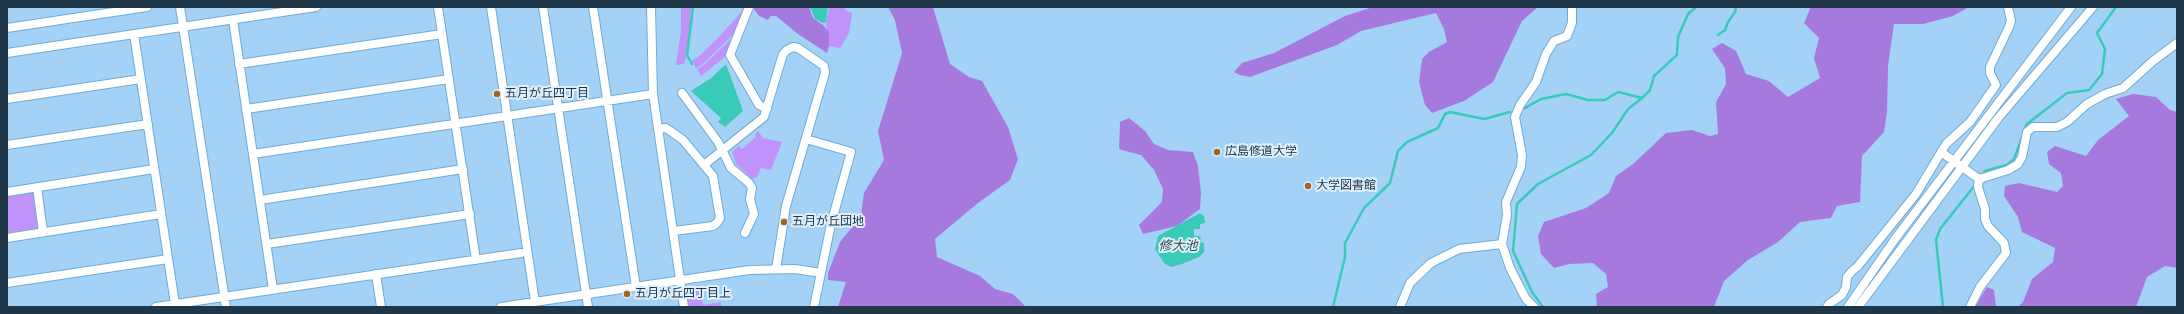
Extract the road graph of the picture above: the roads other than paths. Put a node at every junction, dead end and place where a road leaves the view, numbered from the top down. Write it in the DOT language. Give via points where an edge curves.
graph roads {
  1 [pos="147,7"];
  2 [pos="180,7"];
  3 [pos="316,7"];
  4 [pos="438,7"];
  5 [pos="491,7"];
  6 [pos="543,7"];
  7 [pos="594,7"];
  8 [pos="651,7"];
  9 [pos="749,7"];
  10 [pos="1572,7"];
  11 [pos="2008,7"];
  12 [pos="2072,7"];
  13 [pos="2093,7"];
  14 [pos="233,20"];
  15 [pos="183,27"];
  16 [pos="7,28"];
  17 [pos="134,34"];
  18 [pos="442,34"];
  19 [pos="2177,44"];
  20 [pos="7,53"];
  21 [pos="239,64"];
  22 [pos="141,79"];
  23 [pos="449,79"];
  24 [pos="682,93"];
  25 [pos="653,94"];
  26 [pos="7,99"];
  27 [pos="608,101"];
  28 [pos="558,108"];
  29 [pos="246,109"];
  30 [pos="767,109"];
  31 [pos="510,116"];
  32 [pos="148,124"];
  33 [pos="456,124"];
  34 [pos="658,129"];
  35 [pos="806,139"];
  36 [pos="7,145"];
  37 [pos="722,150"];
  38 [pos="1941,152"];
  39 [pos="253,154"];
  40 [pos="1958,164"];
  41 [pos="704,165"];
  42 [pos="154,169"];
  43 [pos="463,169"];
  44 [pos="1979,179"];
  45 [pos="37,187"];
  46 [pos="7,192"];
  47 [pos="260,200"];
  48 [pos="161,214"];
  49 [pos="470,214"];
  50 [pos="674,231"];
  51 [pos="43,232"];
  52 [pos="745,233"];
  53 [pos="7,238"];
  54 [pos="267,244"];
  55 [pos="1502,244"];
  56 [pos="521,253"];
  57 [pos="168,259"];
  58 [pos="476,260"];
  59 [pos="776,269"];
  60 [pos="821,273"];
  61 [pos="376,274"];
  62 [pos="681,280"];
  63 [pos="7,283"];
  64 [pos="636,287"];
  65 [pos="273,289"];
  66 [pos="586,294"];
  67 [pos="224,297"];
  68 [pos="535,302"];
  69 [pos="175,304"];
  70 [pos="156,307"];
  71 [pos="226,307"];
  72 [pos="381,307"];
  73 [pos="501,307"];
  74 [pos="588,307"];
  75 [pos="684,307"];
  76 [pos="814,307"];
  77 [pos="1400,307"];
  78 [pos="1534,307"];
  79 [pos="1827,307"];
  80 [pos="1848,307"];
  81 [pos="1858,307"];
  82 [pos="1970,307"];
  1 -- 16 [label="street"];
  2 -- 15 [label="street"];
  3 -- 14 [label="street"];
  4 -- 18 [label="street"];
  5 -- 31 [label="street"];
  6 -- 28 [label="street"];
  7 -- 27 [label="street"];
  8 -- 25 [label="street"];
  9 -- 30 [label="street" via="730,55 759,105"];
  10 -- 55 [label="street" via="1572,23 1566,36 1554,41 1546,54 1536,82 1515,117 1522,154 1521,167 1506,202 1507,215"];
  11 -- 38 [label="street" via="2011,21 1990,67 1996,85 1970,122"];
  12 -- 40 [label="street"];
  13 -- 40 [label="street"];
  14 -- 15 [label="street"];
  14 -- 21 [label="street"];
  15 -- 17 [label="street"];
  15 -- 67 [label="street"];
  17 -- 20 [label="street"];
  17 -- 22 [label="street"];
  18 -- 21 [label="street"];
  18 -- 23 [label="street"];
  19 -- 44 [label="street" via="2123,88 2104,94 2087,104 2067,122 2056,127 2033,127 2027,132 2018,164 2008,170"];
  21 -- 29 [label="street"];
  22 -- 26 [label="street"];
  22 -- 32 [label="street"];
  23 -- 29 [label="street"];
  23 -- 33 [label="street"];
  24 -- 37 [label="street"];
  25 -- 27 [label="street"];
  25 -- 34 [label="street"];
  27 -- 28 [label="street"];
  27 -- 64 [label="street"];
  28 -- 31 [label="street"];
  28 -- 66 [label="street"];
  29 -- 39 [label="street"];
  30 -- 35 [label="street" via="783,54 787,50 798,48 824,66 825,73"];
  30 -- 37 [label="street" via="764,117"];
  31 -- 33 [label="street"];
  31 -- 68 [label="street"];
  32 -- 36 [label="street"];
  32 -- 42 [label="street"];
  33 -- 39 [label="street"];
  33 -- 43 [label="street"];
  34 -- 41 [label="street" via="666,128 683,140"];
  34 -- 50 [label="street"];
  35 -- 59 [label="street" via="786,206"];
  35 -- 60 [label="street" via="851,152 831,224"];
  37 -- 41 [label="street"];
  37 -- 52 [label="street" via="731,168 752,188 750,199 754,214"];
  38 -- 40 [label="street"];
  38 -- 79 [label="street" via="1916,194 1849,274 1842,296"];
  39 -- 47 [label="street"];
  40 -- 44 [label="street"];
  40 -- 80 [label="street" via="1895,239"];
  40 -- 81 [label="street"];
  41 -- 50 [label="street" via="714,178 720,221 713,226"];
  42 -- 45 [label="street"];
  42 -- 48 [label="street"];
  43 -- 47 [label="street"];
  43 -- 49 [label="street"];
  44 -- 82 [label="street" via="1978,187 1985,209 1985,219 2004,243 2006,252 1980,287"];
  45 -- 46 [label="street"];
  45 -- 51 [label="street"];
  47 -- 54 [label="street"];
  48 -- 51 [label="street"];
  48 -- 57 [label="street"];
  49 -- 54 [label="street"];
  49 -- 58 [label="street"];
  50 -- 62 [label="street"];
  51 -- 53 [label="street"];
  54 -- 65 [label="street"];
  55 -- 77 [label="street" via="1459,249 1431,264 1410,283"];
  55 -- 78 [label="street" via="1510,268 1523,293"];
  56 -- 58 [label="street"];
  57 -- 63 [label="street"];
  57 -- 69 [label="street"];
  58 -- 61 [label="street"];
  59 -- 60 [label="street"];
  59 -- 62 [label="street" via="749,270"];
  60 -- 76 [label="street"];
  61 -- 65 [label="street"];
  61 -- 72 [label="street"];
  62 -- 64 [label="street"];
  62 -- 75 [label="street"];
  64 -- 66 [label="street"];
  65 -- 67 [label="street"];
  66 -- 68 [label="street"];
  66 -- 74 [label="street"];
  67 -- 69 [label="street"];
  67 -- 71 [label="street"];
  68 -- 73 [label="street"];
  69 -- 70 [label="street"];
}
